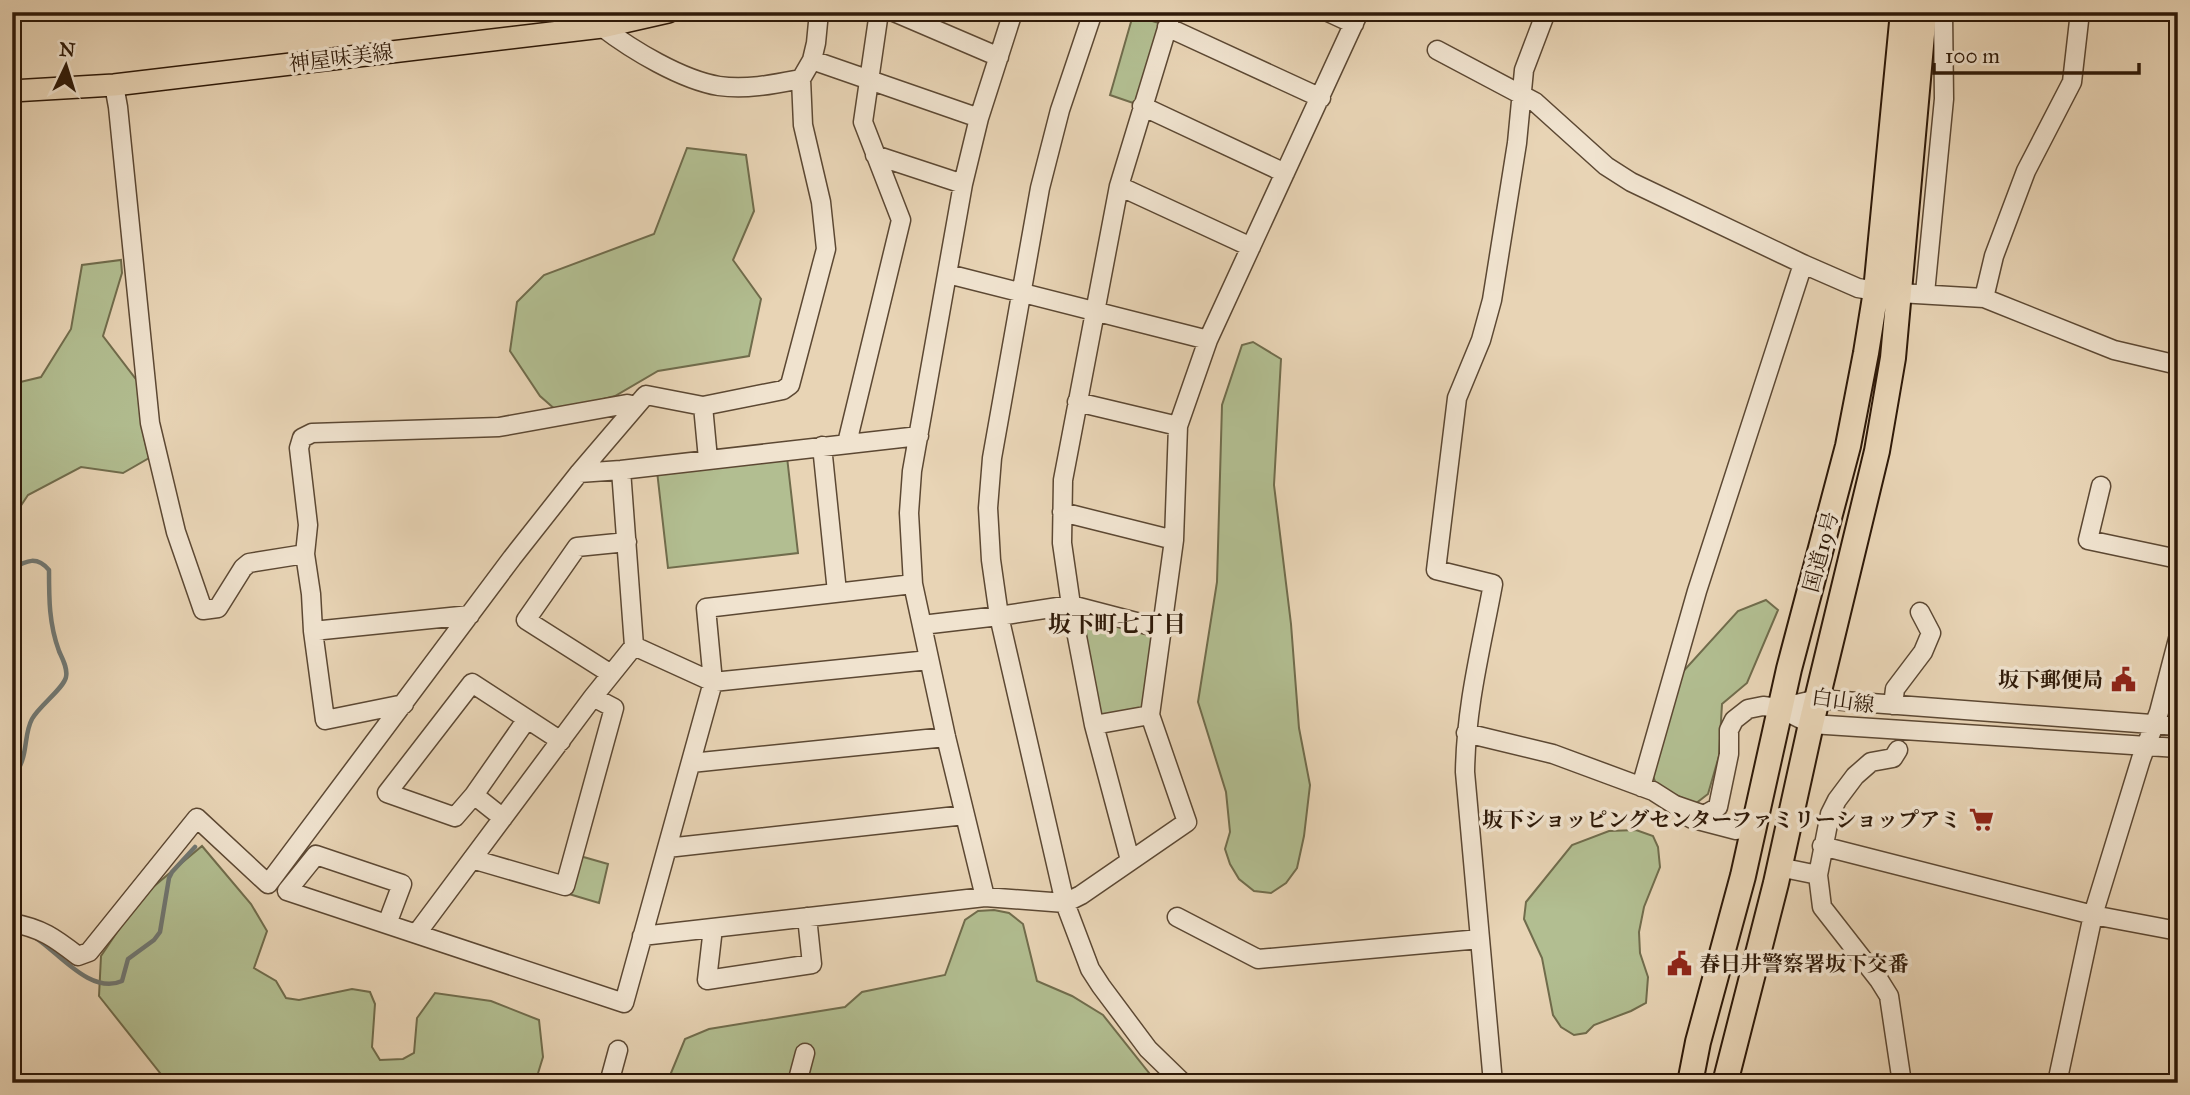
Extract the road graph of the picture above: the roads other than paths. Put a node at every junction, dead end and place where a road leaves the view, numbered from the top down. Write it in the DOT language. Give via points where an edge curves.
graph roads {
  1 [pos="668,12"];
  2 [pos="819,12"];
  3 [pos="879,12"];
  4 [pos="894,12"];
  5 [pos="1013,12"];
  6 [pos="1093,12"];
  7 [pos="1328,12"];
  8 [pos="1546,12"];
  9 [pos="1903,12"];
  10 [pos="1924,12"];
  11 [pos="1942,12"];
  12 [pos="2080,12"];
  13 [pos="1357,18"];
  14 [pos="1169,19"];
  15 [pos="602,27"];
  16 [pos="1437,50"];
  17 [pos="999,57"];
  18 [pos="812,60"];
  19 [pos="1920,64"];
  20 [pos="801,79"];
  21 [pos="869,80"];
  22 [pos="114,85"];
  23 [pos="12,91"];
  24 [pos="1522,93"];
  25 [pos="1321,98"];
  26 [pos="1944,99"];
  27 [pos="1142,106"];
  28 [pos="979,118"];
  29 [pos="875,155"];
  30 [pos="1285,173"];
  31 [pos="963,184"];
  32 [pos="1119,186"];
  33 [pos="1251,247"];
  34 [pos="1803,264"];
  35 [pos="948,274"];
  36 [pos="1022,292"];
  37 [pos="1887,292"];
  38 [pos="1925,293"];
  39 [pos="1984,298"];
  40 [pos="1095,310"];
  41 [pos="1208,340"];
  42 [pos="2178,365"];
  43 [pos="1077,402"];
  44 [pos="635,406"];
  45 [pos="704,406"];
  46 [pos="1178,426"];
  47 [pos="919,436"];
  48 [pos="847,443"];
  49 [pos="822,446"];
  50 [pos="708,459"];
  51 [pos="621,470"];
  52 [pos="579,473"];
  53 [pos="2101,486"];
  54 [pos="1062,513"];
  55 [pos="1174,540"];
  56 [pos="627,542"];
  57 [pos="305,554"];
  58 [pos="2178,559"];
  59 [pos="913,584"];
  60 [pos="837,592"];
  61 [pos="1071,605"];
  62 [pos="1920,612"];
  63 [pos="470,615"];
  64 [pos="999,616"];
  65 [pos="922,625"];
  66 [pos="1163,629"];
  67 [pos="313,631"];
  68 [pos="2178,640"];
  69 [pos="634,646"];
  70 [pos="929,660"];
  71 [pos="611,674"];
  72 [pos="713,682"];
  73 [pos="593,697"];
  74 [pos="1818,699"];
  75 [pos="404,704"];
  76 [pos="1893,705"];
  77 [pos="1779,708"];
  78 [pos="1150,715"];
  79 [pos="527,719"];
  80 [pos="1811,724"];
  81 [pos="2155,724"];
  82 [pos="1094,725"];
  83 [pos="2178,726"];
  84 [pos="1466,733"];
  85 [pos="946,737"];
  86 [pos="561,741"];
  87 [pos="2147,746"];
  88 [pos="2178,748"];
  89 [pos="1898,750"];
  90 [pos="691,762"];
  91 [pos="1641,787"];
  92 [pos="474,795"];
  93 [pos="965,815"];
  94 [pos="503,818"];
  95 [pos="1736,830"];
  96 [pos="1822,846"];
  97 [pos="667,848"];
  98 [pos="472,859"];
  99 [pos="1130,860"];
  100 [pos="1779,867"];
  101 [pos="1818,874"];
  102 [pos="985,897"];
  103 [pos="1065,903"];
  104 [pos="2093,915"];
  105 [pos="807,917"];
  106 [pos="1177,917"];
  107 [pos="12,923"];
  108 [pos="387,924"];
  109 [pos="713,928"];
  110 [pos="2178,931"];
  111 [pos="417,933"];
  112 [pos="642,936"];
  113 [pos="1480,939"];
  114 [pos="618,1050"];
  115 [pos="805,1053"];
  116 [pos="609,1083"];
  117 [pos="797,1083"];
  118 [pos="1183,1083"];
  119 [pos="1493,1083"];
  120 [pos="1690,1083"];
  121 [pos="1725,1083"];
  122 [pos="1902,1083"];
  123 [pos="2057,1083"];
  1 -- 15 [label="main road, 神屋味美線"];
  2 -- 18 [label="street"];
  3 -- 21 [label="street"];
  4 -- 17 [label="street"];
  5 -- 17 [label="street"];
  6 -- 36 [label="street" via="1046,163"];
  7 -- 13 [label="street"];
  8 -- 24 [label="street" via="1524,70"];
  9 -- 37 [label="highway, 国道19号" via="1891,48"];
  10 -- 19 [label="highway, 国道19号"];
  11 -- 26 [label="street"];
  12 -- 39 [label="street" via="2072,82 2026,171 1994,256"];
  13 -- 25 [label="street"];
  14 -- 25 [label="street"];
  14 -- 27 [label="street"];
  15 -- 20 [label="street" via="649,58 702,82 740,87"];
  15 -- 22 [label="main road, 神屋味美線"];
  16 -- 24 [label="street"];
  17 -- 28 [label="street"];
  18 -- 20 [label="street"];
  18 -- 21 [label="street"];
  19 -- 26 [label="street"];
  19 -- 37 [label="highway, 国道19号"];
  20 -- 45 [label="street" via="803,125 821,202 826,249 790,385"];
  21 -- 28 [label="street"];
  21 -- 29 [label="street" via="863,122"];
  22 -- 23 [label="main road, 神屋味美線"];
  22 -- 57 [label="street" via="150,423 176,531 202,610 218,607 249,563"];
  24 -- 34 [label="street" via="1631,182"];
  24 -- 84 [label="street" via="1492,300 1457,398 1436,568 1493,584"];
  25 -- 30 [label="street"];
  26 -- 38 [label="street"];
  27 -- 30 [label="street"];
  27 -- 32 [label="street"];
  28 -- 31 [label="street"];
  29 -- 31 [label="street"];
  29 -- 48 [label="street" via="901,220"];
  30 -- 33 [label="street"];
  31 -- 35 [label="street"];
  32 -- 33 [label="street"];
  32 -- 40 [label="street"];
  33 -- 41 [label="street"];
  34 -- 37 [label="street" via="1858,288"];
  34 -- 91 [label="street" via="1697,591"];
  35 -- 36 [label="street"];
  35 -- 47 [label="street"];
  36 -- 40 [label="street"];
  36 -- 64 [label="street" via="989,496"];
  37 -- 38 [label="street"];
  37 -- 74 [label="highway, 国道19号" via="1893,358 1877,451"];
  37 -- 77 [label="highway, 国道19号" via="1867,353 1849,446"];
  38 -- 39 [label="street"];
  39 -- 42 [label="street" via="2114,350"];
  40 -- 41 [label="street"];
  40 -- 43 [label="street"];
  41 -- 46 [label="street"];
  43 -- 46 [label="street"];
  43 -- 54 [label="street"];
  44 -- 45 [label="street" via="646,395"];
  44 -- 52 [label="street"];
  44 -- 57 [label="street" via="499,427 312,433 302,438 299,449 308,525"];
  45 -- 50 [label="street"];
  46 -- 55 [label="street"];
  47 -- 48 [label="street"];
  47 -- 59 [label="street" via="909,513"];
  48 -- 49 [label="street"];
  49 -- 50 [label="street"];
  49 -- 60 [label="street"];
  50 -- 51 [label="street"];
  51 -- 52 [label="street"];
  51 -- 56 [label="street"];
  52 -- 63 [label="street"];
  53 -- 58 [label="street" via="2088,540"];
  54 -- 55 [label="street"];
  54 -- 61 [label="street"];
  55 -- 66 [label="street"];
  56 -- 69 [label="street"];
  56 -- 71 [label="street" via="577,547 526,620"];
  57 -- 67 [label="street"];
  59 -- 60 [label="street"];
  59 -- 65 [label="street"];
  60 -- 72 [label="street" via="706,608"];
  61 -- 64 [label="street"];
  61 -- 66 [label="street"];
  61 -- 82 [label="street"];
  62 -- 76 [label="street" via="1931,633 1923,652 1895,689"];
  63 -- 67 [label="street"];
  63 -- 75 [label="street"];
  64 -- 65 [label="street"];
  64 -- 103 [label="street"];
  65 -- 70 [label="street"];
  66 -- 78 [label="street"];
  67 -- 75 [label="street" via="325,720"];
  68 -- 81 [label="street"];
  69 -- 71 [label="street"];
  69 -- 72 [label="street"];
  70 -- 72 [label="street"];
  70 -- 85 [label="street"];
  71 -- 73 [label="street"];
  72 -- 90 [label="street"];
  73 -- 86 [label="street"];
  73 -- 98 [label="street" via="614,708 565,886"];
  74 -- 76 [label="street, 白山線"];
  74 -- 77 [label="street, 白山線"];
  74 -- 80 [label="highway, 国道19号"];
  75 -- 107 [label="street" via="268,884 197,818 89,952 78,956 50,934"];
  76 -- 81 [label="street, 白山線"];
  77 -- 80 [label="street, 白山線"];
  77 -- 91 [label="street" via="1748,709 1734,720 1718,807 1704,815"];
  77 -- 120 [label="highway, 国道19号" via="1743,876"];
  78 -- 82 [label="street"];
  78 -- 99 [label="street" via="1187,822"];
  79 -- 86 [label="street"];
  79 -- 92 [label="street"];
  79 -- 92 [label="street" via="472,683 387,793 455,817"];
  80 -- 87 [label="street, 白山線"];
  80 -- 100 [label="highway, 国道19号"];
  81 -- 83 [label="street, 白山線"];
  81 -- 87 [label="street"];
  82 -- 99 [label="street"];
  84 -- 91 [label="street" via="1553,754"];
  84 -- 113 [label="street" via="1465,772"];
  85 -- 90 [label="street"];
  85 -- 93 [label="street"];
  86 -- 94 [label="street"];
  87 -- 88 [label="street, 白山線"];
  87 -- 104 [label="street"];
  89 -- 96 [label="street" via="1893,758 1871,762 1855,776 1830,814"];
  90 -- 97 [label="street"];
  91 -- 95 [label="street" via="1653,802 1685,817"];
  92 -- 94 [label="street"];
  93 -- 97 [label="street"];
  93 -- 102 [label="street"];
  94 -- 98 [label="street"];
  96 -- 101 [label="street"];
  96 -- 104 [label="street"];
  97 -- 112 [label="street"];
  98 -- 111 [label="street"];
  99 -- 103 [label="street"];
  100 -- 101 [label="street"];
  100 -- 121 [label="highway, 国道19号"];
  101 -- 122 [label="street" via="1822,907 1889,996"];
  102 -- 103 [label="street"];
  102 -- 105 [label="street"];
  103 -- 118 [label="street" via="1101,986 1148,1049"];
  104 -- 110 [label="street"];
  104 -- 123 [label="street"];
  105 -- 109 [label="street"];
  105 -- 109 [label="street" via="812,964 707,980"];
  106 -- 113 [label="street" via="1258,959"];
  108 -- 108 [label="street" via="402,884 316,855 287,891"];
  108 -- 111 [label="street"];
  109 -- 112 [label="street"];
  111 -- 112 [label="street" via="624,1003"];
  113 -- 119 [label="street"];
  114 -- 116 [label="street"];
  115 -- 117 [label="street"];
}
